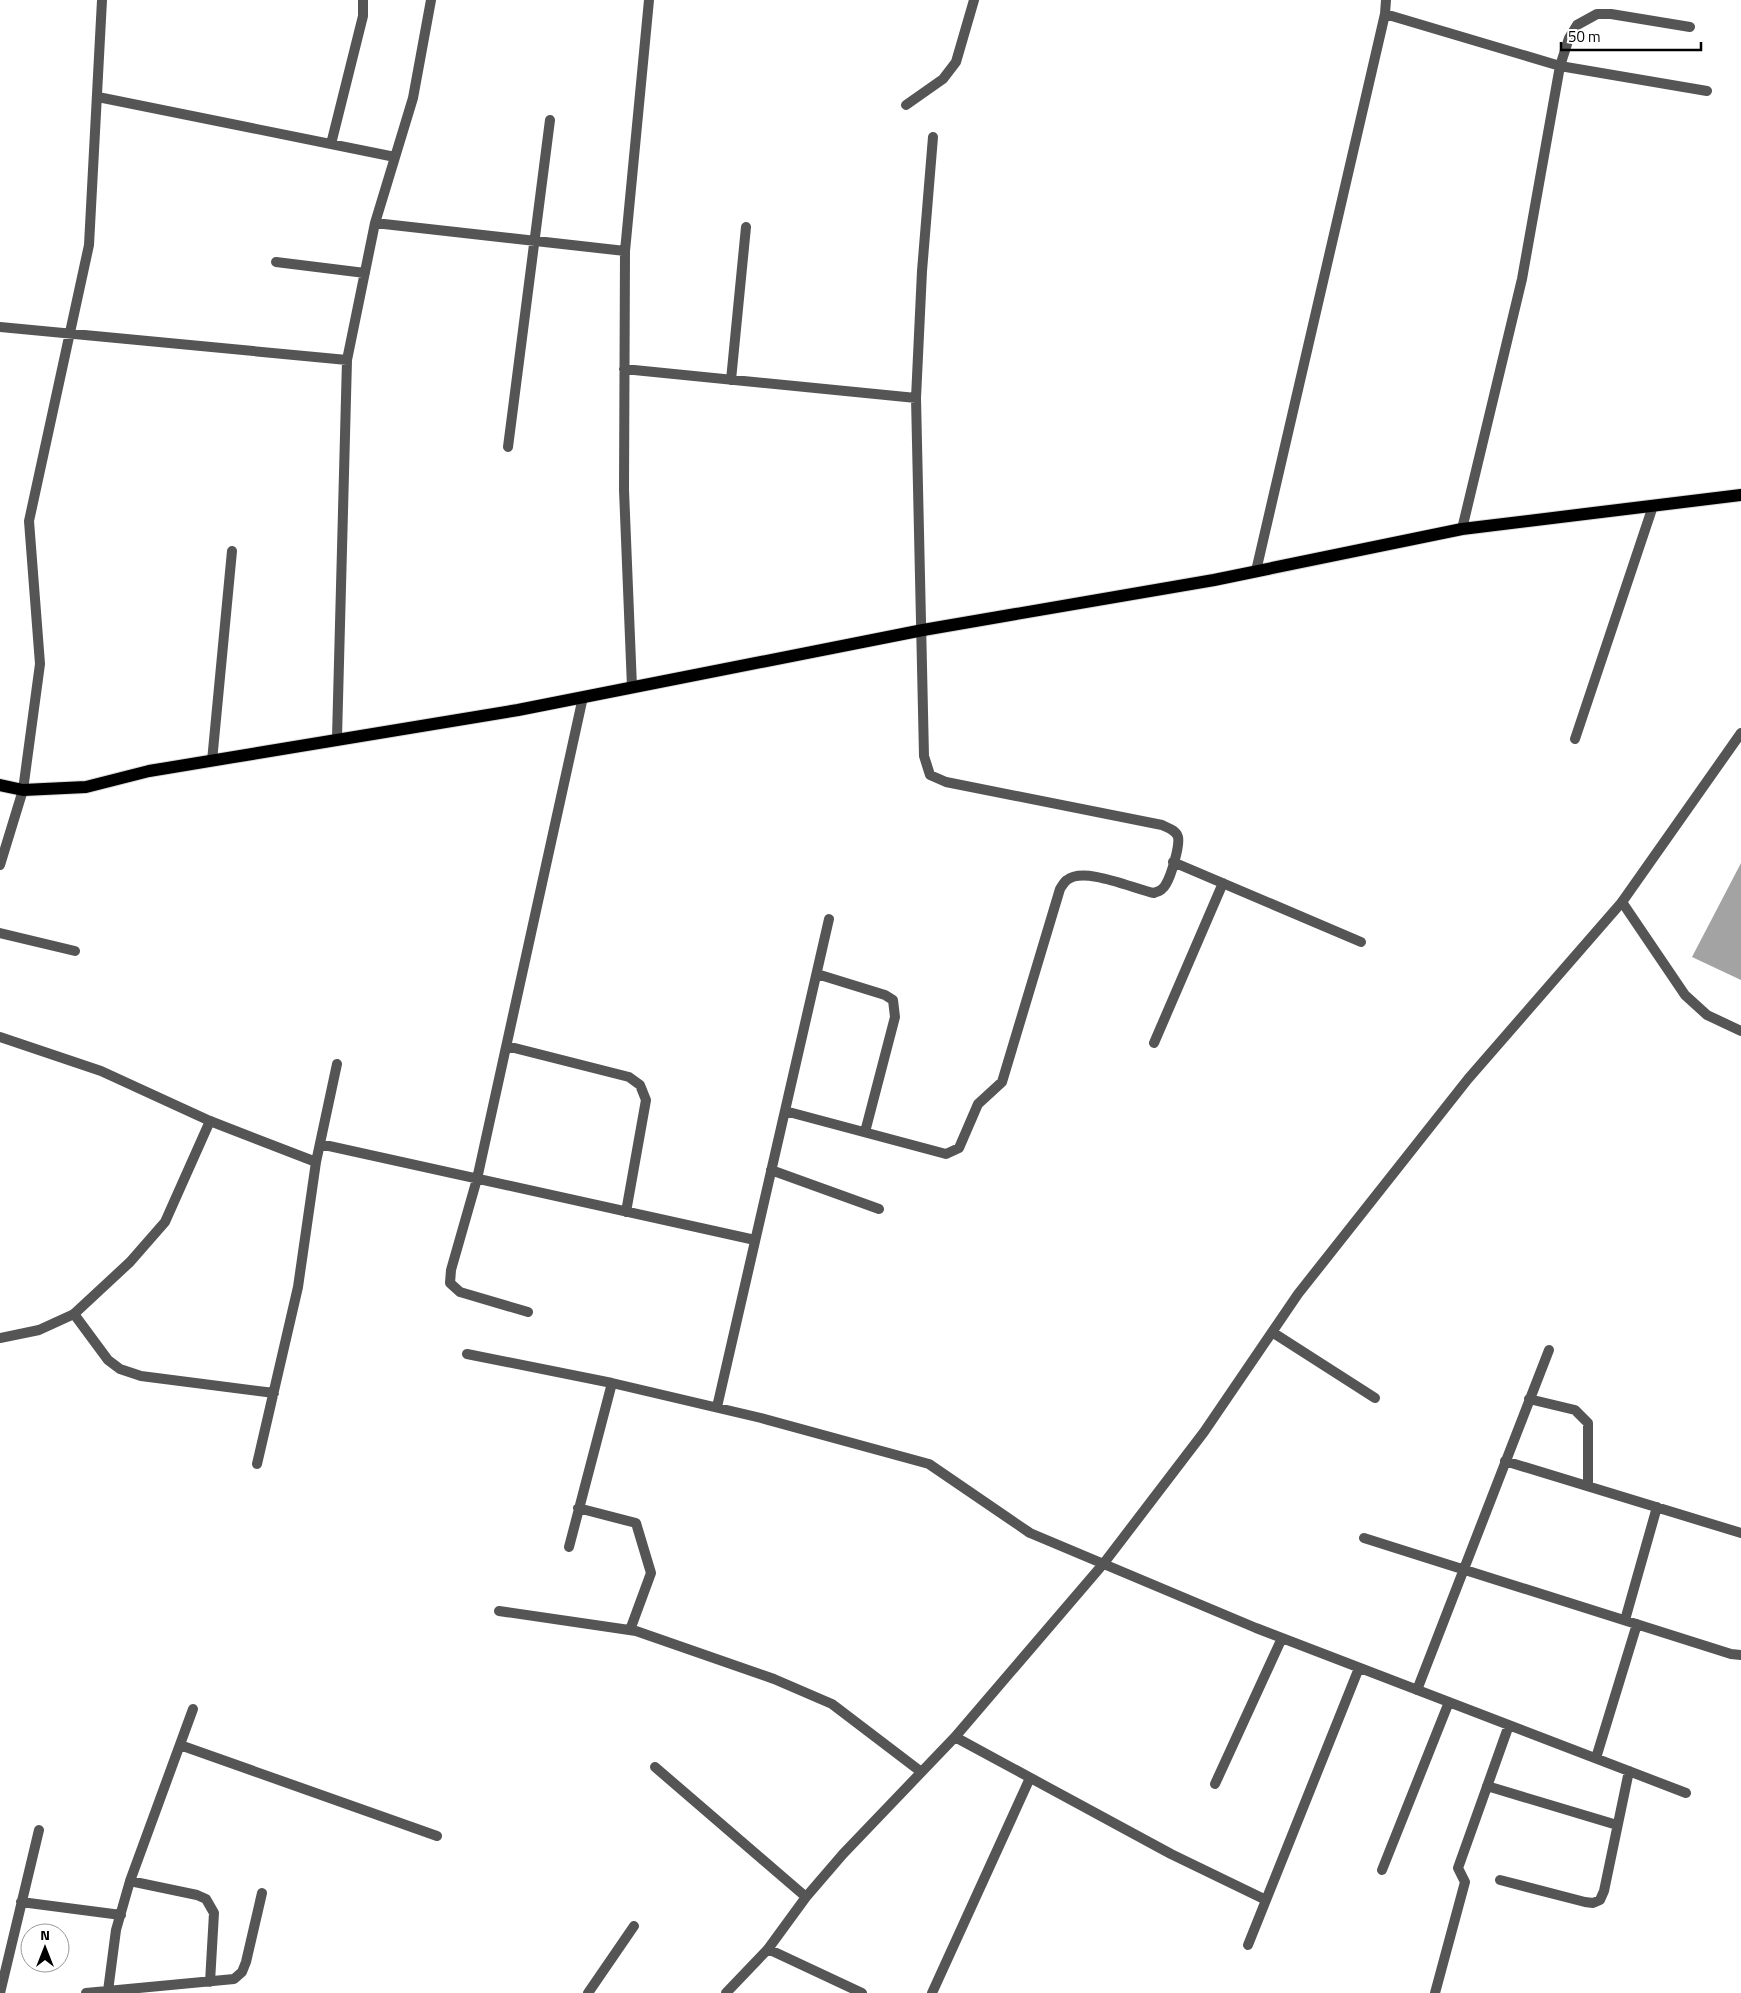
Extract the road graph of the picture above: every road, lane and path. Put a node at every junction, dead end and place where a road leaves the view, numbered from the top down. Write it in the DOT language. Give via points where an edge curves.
graph roads {
  1 [pos="102,0"];
  2 [pos="363,0"];
  3 [pos="431,0"];
  4 [pos="650,0"];
  5 [pos="974,0"];
  6 [pos="1386,0"];
  7 [pos="1385,14"];
  8 [pos="1690,27"];
  9 [pos="1560,66"];
  10 [pos="1706,91"];
  11 [pos="98,97"];
  12 [pos="906,105"];
  13 [pos="550,120"];
  14 [pos="933,137"];
  15 [pos="331,144"];
  16 [pos="395,157"];
  17 [pos="375,223"];
  18 [pos="746,227"];
  19 [pos="534,240"];
  20 [pos="624,250"];
  21 [pos="276,262"];
  22 [pos="365,272"];
  23 [pos="0,326"];
  24 [pos="68,333"];
  25 [pos="347,360"];
  26 [pos="624,369"];
  27 [pos="731,380"];
  28 [pos="916,398"];
  29 [pos="508,447"];
  30 [pos="1741,495"];
  31 [pos="1653,506"];
  32 [pos="1462,529"];
  33 [pos="232,551"];
  34 [pos="1256,571"];
  35 [pos="923,630"];
  36 [pos="632,687"];
  37 [pos="583,697"];
  38 [pos="1741,732"];
  39 [pos="337,738"];
  40 [pos="1575,739"];
  41 [pos="212,760"];
  42 [pos="0,785"];
  43 [pos="23,790"];
  44 [pos="1173,862"];
  45 [pos="0,865"];
  46 [pos="1222,883"];
  47 [pos="1622,902"];
  48 [pos="829,920"];
  49 [pos="0,934"];
  50 [pos="1361,942"];
  51 [pos="75,952"];
  52 [pos="817,974"];
  53 [pos="1741,1031"];
  54 [pos="0,1037"];
  55 [pos="1154,1043"];
  56 [pos="507,1046"];
  57 [pos="336,1064"];
  58 [pos="785,1111"];
  59 [pos="210,1121"];
  60 [pos="865,1132"];
  61 [pos="320,1144"];
  62 [pos="316,1162"];
  63 [pos="772,1170"];
  64 [pos="477,1179"];
  65 [pos="879,1209"];
  66 [pos="626,1212"];
  67 [pos="755,1240"];
  68 [pos="528,1312"];
  69 [pos="74,1314"];
  70 [pos="1272,1332"];
  71 [pos="0,1338"];
  72 [pos="1549,1350"];
  73 [pos="467,1354"];
  74 [pos="612,1383"];
  75 [pos="274,1392"];
  76 [pos="1374,1398"];
  77 [pos="1529,1399"];
  78 [pos="717,1408"];
  79 [pos="1505,1461"];
  80 [pos="257,1464"];
  81 [pos="1588,1486"];
  82 [pos="1658,1507"];
  83 [pos="578,1508"];
  84 [pos="1741,1533"];
  85 [pos="1364,1538"];
  86 [pos="569,1546"];
  87 [pos="1104,1563"];
  88 [pos="1463,1569"];
  89 [pos="499,1611"];
  90 [pos="1625,1620"];
  91 [pos="1637,1624"];
  92 [pos="630,1630"];
  93 [pos="1282,1638"];
  94 [pos="1741,1656"];
  95 [pos="1359,1668"];
  96 [pos="1417,1690"];
  97 [pos="1449,1702"];
  98 [pos="193,1709"];
  99 [pos="1509,1725"];
  100 [pos="955,1736"];
  101 [pos="180,1745"];
  102 [pos="1596,1758"];
  103 [pos="655,1767"];
  104 [pos="920,1771"];
  105 [pos="1629,1771"];
  106 [pos="1030,1778"];
  107 [pos="1216,1784"];
  108 [pos="1487,1786"];
  109 [pos="1686,1793"];
  110 [pos="1617,1825"];
  111 [pos="39,1830"];
  112 [pos="437,1836"];
  113 [pos="1382,1870"];
  114 [pos="1500,1880"];
  115 [pos="130,1881"];
  116 [pos="262,1893"];
  117 [pos="806,1897"];
  118 [pos="1266,1900"];
  119 [pos="22,1902"];
  120 [pos="121,1915"];
  121 [pos="634,1926"];
  122 [pos="1248,1945"];
  123 [pos="768,1948"];
  124 [pos="210,1982"];
  125 [pos="108,1991"];
  126 [pos="125,1991"];
  127 [pos="0,1993"];
  128 [pos="86,1993"];
  129 [pos="588,1993"];
  130 [pos="726,1993"];
  131 [pos="862,1993"];
  132 [pos="932,1993"];
  133 [pos="1436,1993"];
  1 -- 11 [label="street"];
  2 -- 15 [label="street" via="363,16"];
  3 -- 16 [label="street" via="413,98"];
  4 -- 20 [label="street"];
  5 -- 12 [label="street" via="956,62 943,80"];
  6 -- 7 [label="street"];
  7 -- 9 [label="street"];
  7 -- 34 [label="street"];
  8 -- 9 [label="street" via="1596,14 1577,26 1569,38"];
  9 -- 10 [label="street"];
  9 -- 32 [label="street" via="1522,279"];
  11 -- 15 [label="street"];
  11 -- 24 [label="street" via="89,245"];
  13 -- 19 [label="street"];
  14 -- 28 [label="street"];
  15 -- 16 [label="street"];
  16 -- 17 [label="street"];
  17 -- 19 [label="street"];
  17 -- 22 [label="street"];
  18 -- 27 [label="street"];
  19 -- 20 [label="street"];
  19 -- 29 [label="street"];
  20 -- 26 [label="street"];
  21 -- 22 [label="street"];
  22 -- 25 [label="street"];
  23 -- 24 [label="street"];
  24 -- 25 [label="street"];
  24 -- 43 [label="street" via="29,521 40,664"];
  25 -- 39 [label="street"];
  26 -- 27 [label="street"];
  26 -- 36 [label="street" via="624,490"];
  27 -- 28 [label="street"];
  28 -- 35 [label="street"];
  30 -- 31 [label="main road"];
  31 -- 32 [label="main road"];
  31 -- 40 [label="street"];
  32 -- 34 [label="main road"];
  33 -- 41 [label="street"];
  34 -- 35 [label="main road"];
  35 -- 36 [label="main road"];
  35 -- 44 [label="street" via="924,756 930,774 946,782 1162,825 1174,830 1178,837"];
  36 -- 37 [label="main road"];
  37 -- 39 [label="main road"];
  37 -- 56 [label="street"];
  38 -- 47 [label="street"];
  39 -- 41 [label="main road"];
  41 -- 43 [label="main road" via="86,787"];
  42 -- 43 [label="main road"];
  43 -- 45 [label="street"];
  44 -- 46 [label="street"];
  44 -- 60 [label="street" via="1167,884 1154,893 1090,875 1067,879 1060,889 1002,1082 978,1104 959,1148 946,1154"];
  46 -- 50 [label="street"];
  46 -- 55 [label="street"];
  47 -- 53 [label="street" via="1685,995 1707,1015"];
  47 -- 70 [label="street" via="1468,1079 1298,1294"];
  48 -- 52 [label="street"];
  49 -- 51 [label="street"];
  52 -- 58 [label="street"];
  52 -- 60 [label="street" via="893,1000 895,1017"];
  54 -- 59 [label="street" via="101,1071"];
  56 -- 64 [label="street"];
  56 -- 66 [label="street" via="629,1077 640,1085 646,1100"];
  57 -- 61 [label="street"];
  58 -- 60 [label="street"];
  58 -- 63 [label="street"];
  59 -- 62 [label="street"];
  59 -- 69 [label="street" via="165,1222 130,1262"];
  61 -- 62 [label="street"];
  61 -- 64 [label="street"];
  62 -- 75 [label="street" via="298,1287"];
  63 -- 65 [label="street"];
  63 -- 67 [label="street"];
  64 -- 66 [label="street"];
  64 -- 68 [label="street" via="450,1270 450,1283 460,1292"];
  66 -- 67 [label="street"];
  67 -- 78 [label="street"];
  69 -- 71 [label="street" via="39,1330"];
  69 -- 75 [label="street" via="108,1360 120,1369 141,1376"];
  70 -- 76 [label="street"];
  70 -- 87 [label="street" via="1204,1432"];
  72 -- 77 [label="street"];
  73 -- 74 [label="street"];
  74 -- 78 [label="street"];
  74 -- 83 [label="street"];
  75 -- 80 [label="street"];
  77 -- 79 [label="street"];
  77 -- 81 [label="street" via="1575,1410 1588,1423"];
  78 -- 87 [label="street" via="929,1464 1030,1534"];
  79 -- 81 [label="street"];
  79 -- 88 [label="street"];
  81 -- 82 [label="street"];
  82 -- 84 [label="street"];
  82 -- 90 [label="street"];
  83 -- 86 [label="street"];
  83 -- 92 [label="street" via="636,1523 651,1573"];
  85 -- 88 [label="street"];
  87 -- 93 [label="street"];
  87 -- 100 [label="street"];
  88 -- 90 [label="street"];
  88 -- 96 [label="street"];
  89 -- 92 [label="street"];
  90 -- 91 [label="street"];
  91 -- 94 [label="street"];
  91 -- 102 [label="street"];
  92 -- 104 [label="street" via="774,1679 824,1700"];
  93 -- 95 [label="street"];
  93 -- 107 [label="street"];
  95 -- 96 [label="street"];
  95 -- 118 [label="street"];
  96 -- 97 [label="street"];
  97 -- 99 [label="street"];
  97 -- 113 [label="street"];
  98 -- 101 [label="street"];
  99 -- 102 [label="street"];
  99 -- 108 [label="street"];
  100 -- 104 [label="street"];
  100 -- 106 [label="street"];
  101 -- 112 [label="street"];
  101 -- 115 [label="street"];
  102 -- 105 [label="street"];
  103 -- 117 [label="street"];
  104 -- 117 [label="street"];
  105 -- 109 [label="street"];
  105 -- 110 [label="street"];
  106 -- 118 [label="street" via="1171,1854"];
  106 -- 132 [label="street"];
  108 -- 110 [label="street"];
  108 -- 133 [label="street" via="1458,1868 1465,1882"];
  110 -- 114 [label="street" via="1600,1900 1594,1903"];
  111 -- 119 [label="street"];
  115 -- 120 [label="street"];
  115 -- 124 [label="street" via="198,1895 211,1905 214,1912"];
  116 -- 124 [label="street" via="242,1972 234,1979"];
  117 -- 123 [label="street"];
  118 -- 122 [label="street"];
  119 -- 120 [label="street"];
  119 -- 127 [label="street"];
  120 -- 125 [label="street"];
  121 -- 129 [label="street"];
  123 -- 130 [label="street"];
  123 -- 131 [label="street"];
  124 -- 126 [label="street"];
  125 -- 126 [label="street"];
  125 -- 128 [label="street"];
}
